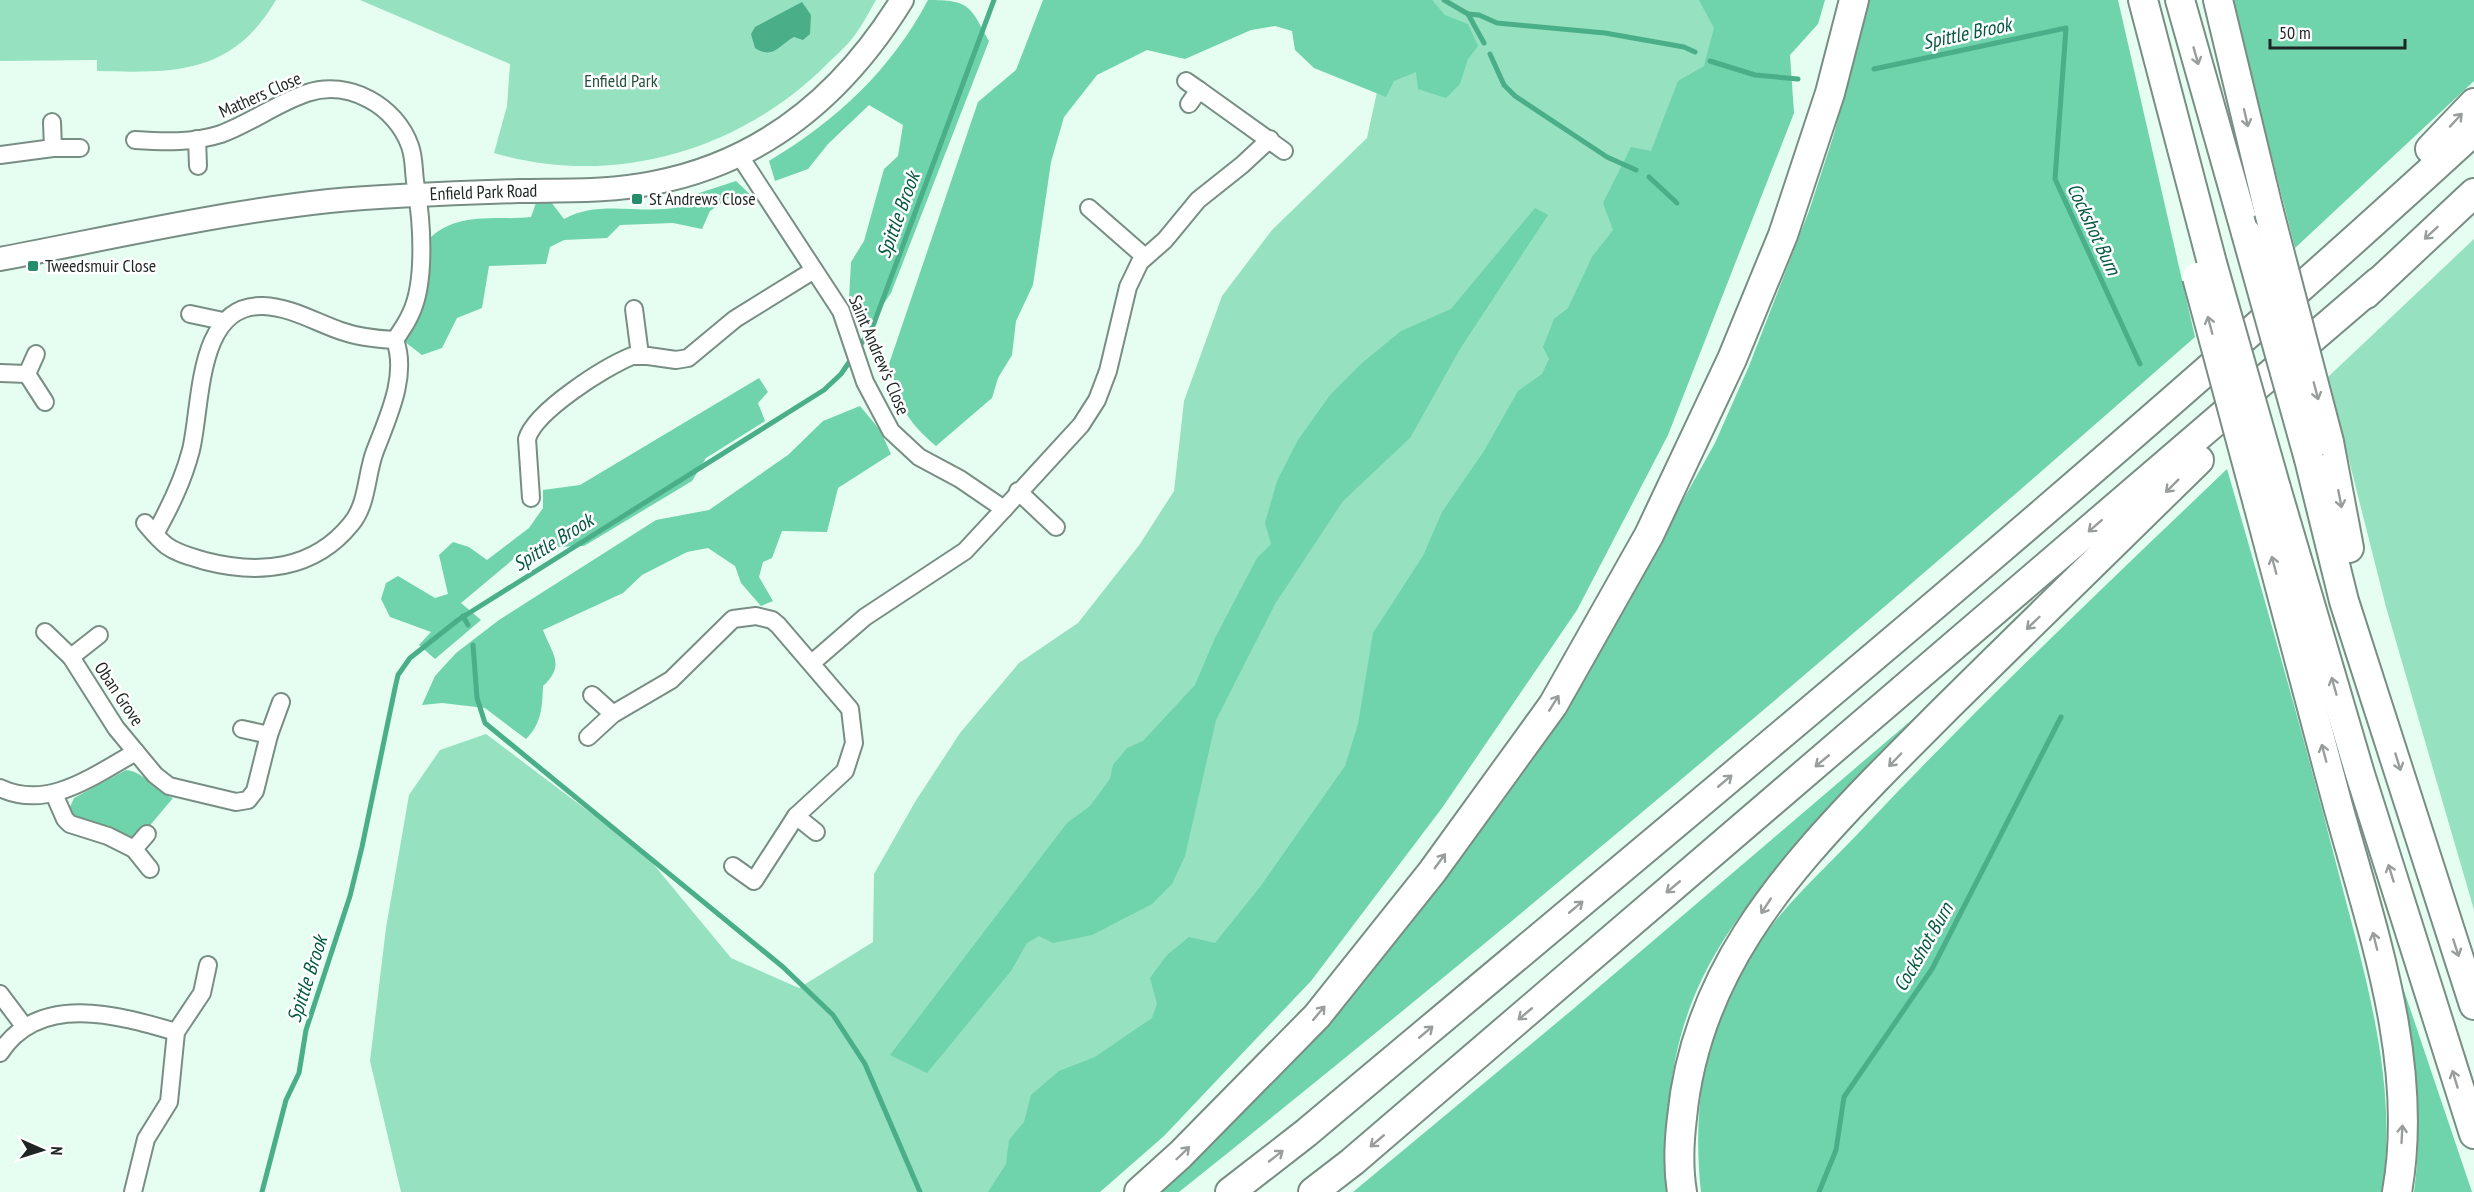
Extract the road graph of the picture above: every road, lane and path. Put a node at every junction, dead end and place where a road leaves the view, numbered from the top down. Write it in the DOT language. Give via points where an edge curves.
graph roads {
  1 [pos="902,0"];
  2 [pos="1854,0"];
  3 [pos="2143,0"];
  4 [pos="2180,0"];
  5 [pos="2218,0"];
  6 [pos="2474,103"];
  7 [pos="1189,104"];
  8 [pos="52,122"];
  9 [pos="2474,131"];
  10 [pos="197,139"];
  11 [pos="1270,139"];
  12 [pos="135,140"];
  13 [pos="53,148"];
  14 [pos="80,148"];
  15 [pos="1284,151"];
  16 [pos="0,154"];
  17 [pos="739,155"];
  18 [pos="198,166"];
  19 [pos="2474,193"];
  20 [pos="417,195"];
  21 [pos="1089,208"];
  22 [pos="1145,257"];
  23 [pos="0,259"];
  24 [pos="814,270"];
  25 [pos="2319,273"];
  26 [pos="2378,282"];
  27 [pos="634,309"];
  28 [pos="190,314"];
  29 [pos="223,321"];
  30 [pos="395,340"];
  31 [pos="36,354"];
  32 [pos="640,355"];
  33 [pos="0,373"];
  34 [pos="27,374"];
  35 [pos="45,402"];
  36 [pos="2319,450"];
  37 [pos="1018,491"];
  38 [pos="2267,496"];
  39 [pos="531,498"];
  40 [pos="1004,509"];
  41 [pos="1056,527"];
  42 [pos="45,632"];
  43 [pos="99,635"];
  44 [pos="71,657"];
  45 [pos="813,662"];
  46 [pos="592,695"];
  47 [pos="281,702"];
  48 [pos="613,714"];
  49 [pos="242,729"];
  50 [pos="269,735"];
  51 [pos="588,737"];
  52 [pos="136,752"];
  53 [pos="0,788"];
  54 [pos="54,794"];
  55 [pos="796,816"];
  56 [pos="816,832"];
  57 [pos="147,834"];
  58 [pos="134,849"];
  59 [pos="733,866"];
  60 [pos="150,869"];
  61 [pos="208,965"];
  62 [pos="0,994"];
  63 [pos="2474,1005"];
  64 [pos="24,1026"];
  65 [pos="176,1032"];
  66 [pos="0,1053"];
  67 [pos="2474,1134"];
  68 [pos="133,1192"];
  69 [pos="1139,1192"];
  70 [pos="1230,1192"];
  71 [pos="1313,1192"];
  72 [pos="1682,1192"];
  73 [pos="2397,1192"];
  1 -- 17 [label="street, Enfield Park Road" via="859,63 834,88 789,126"];
  69 -- 2 [label="highway, one-way" via="1317,1016 1432,872 1553,705 1649,535 1732,359 1783,235 1830,93"];
  38 -- 3 [label="highway, one-way, bridge" via="2205,270"];
  4 -- 36 [label="highway, one-way, bridge" via="2246,233"];
  5 -- 36 [label="highway, one-way, bridge" via="2269,212"];
  25 -- 6 [label="highway, one-way"];
  7 -- 11 [label="street" via="1193,86"];
  8 -- 13 [label="street"];
  9 -- 25 [label="highway"];
  10 -- 12 [label="street, Mathers Close" via="166,143"];
  10 -- 18 [label="street"];
  10 -- 20 [label="street, Mathers Close" via="243,124 310,92 329,89 359,94 385,109 404,133 414,161"];
  11 -- 15 [label="street"];
  11 -- 22 [label="street" via="1198,200"];
  13 -- 14 [label="street"];
  13 -- 16 [label="street"];
  17 -- 20 [label="street, Enfield Park Road" via="654,183 613,189"];
  17 -- 24 [label="street, Saint Andrew's Close"];
  19 -- 26 [label="highway, one-way"];
  20 -- 23 [label="street, Enfield Park Road" via="332,201 195,219"];
  20 -- 30 [label="street" via="418,288 411,314"];
  21 -- 22 [label="street"];
  22 -- 37 [label="street" via="1128,287 1097,400 1081,425"];
  24 -- 32 [label="street" via="735,319 688,358"];
  24 -- 40 [label="street, Saint Andrew's Close" via="841,311 880,414 902,444"];
  70 -- 25 [label="highway, one-way" via="1306,1133 1896,639"];
  26 -- 71 [label="highway, one-way"];
  26 -- 72 [label="highway, one-way" via="1940,713 1810,847 1771,897 1712,999 1693,1047 1679,1141"];
  27 -- 32 [label="street"];
  28 -- 29 [label="street"];
  29 -- 30 [label="street" via="240,310 273,307 351,334"];
  29 -- 30 [label="street" via="212,343 184,474 150,528 166,546 188,556 259,570 293,565 334,541 352,523 362,503 398,375 400,358"];
  31 -- 34 [label="street"];
  32 -- 39 [label="street" via="616,365 552,406 536,422 527,439"];
  33 -- 34 [label="street"];
  34 -- 35 [label="street"];
  36 -- 63 [label="highway, one-way" via="2380,706"];
  37 -- 40 [label="street"];
  37 -- 41 [label="street"];
  67 -- 38 [label="highway, one-way"];
  73 -- 38 [label="highway, one-way" via="2403,1113 2397,1041"];
  40 -- 45 [label="street" via="965,551 866,617"];
  42 -- 44 [label="street, Oban Grove"];
  43 -- 44 [label="street, Oban Grove"];
  44 -- 52 [label="street, Oban Grove"];
  45 -- 48 [label="street" via="772,620 740,616 720,629 660,688"];
  45 -- 55 [label="street" via="850,710 854,743 845,771"];
  46 -- 48 [label="street"];
  47 -- 50 [label="street, Oban Grove"];
  48 -- 51 [label="street"];
  49 -- 50 [label="street"];
  50 -- 52 [label="street, Oban Grove" via="255,790 243,802 169,786"];
  52 -- 54 [label="street, Oban Grove"];
  53 -- 54 [label="street, Oban Grove" via="20,794"];
  54 -- 58 [label="street" via="70,824"];
  55 -- 56 [label="street"];
  55 -- 59 [label="street" via="754,880"];
  57 -- 58 [label="street"];
  58 -- 60 [label="street"];
  61 -- 65 [label="street" via="202,993"];
  62 -- 64 [label="street"];
  64 -- 65 [label="street" via="49,1016 98,1014"];
  64 -- 66 [label="street"];
  65 -- 68 [label="street" via="170,1102 146,1139"];
}
